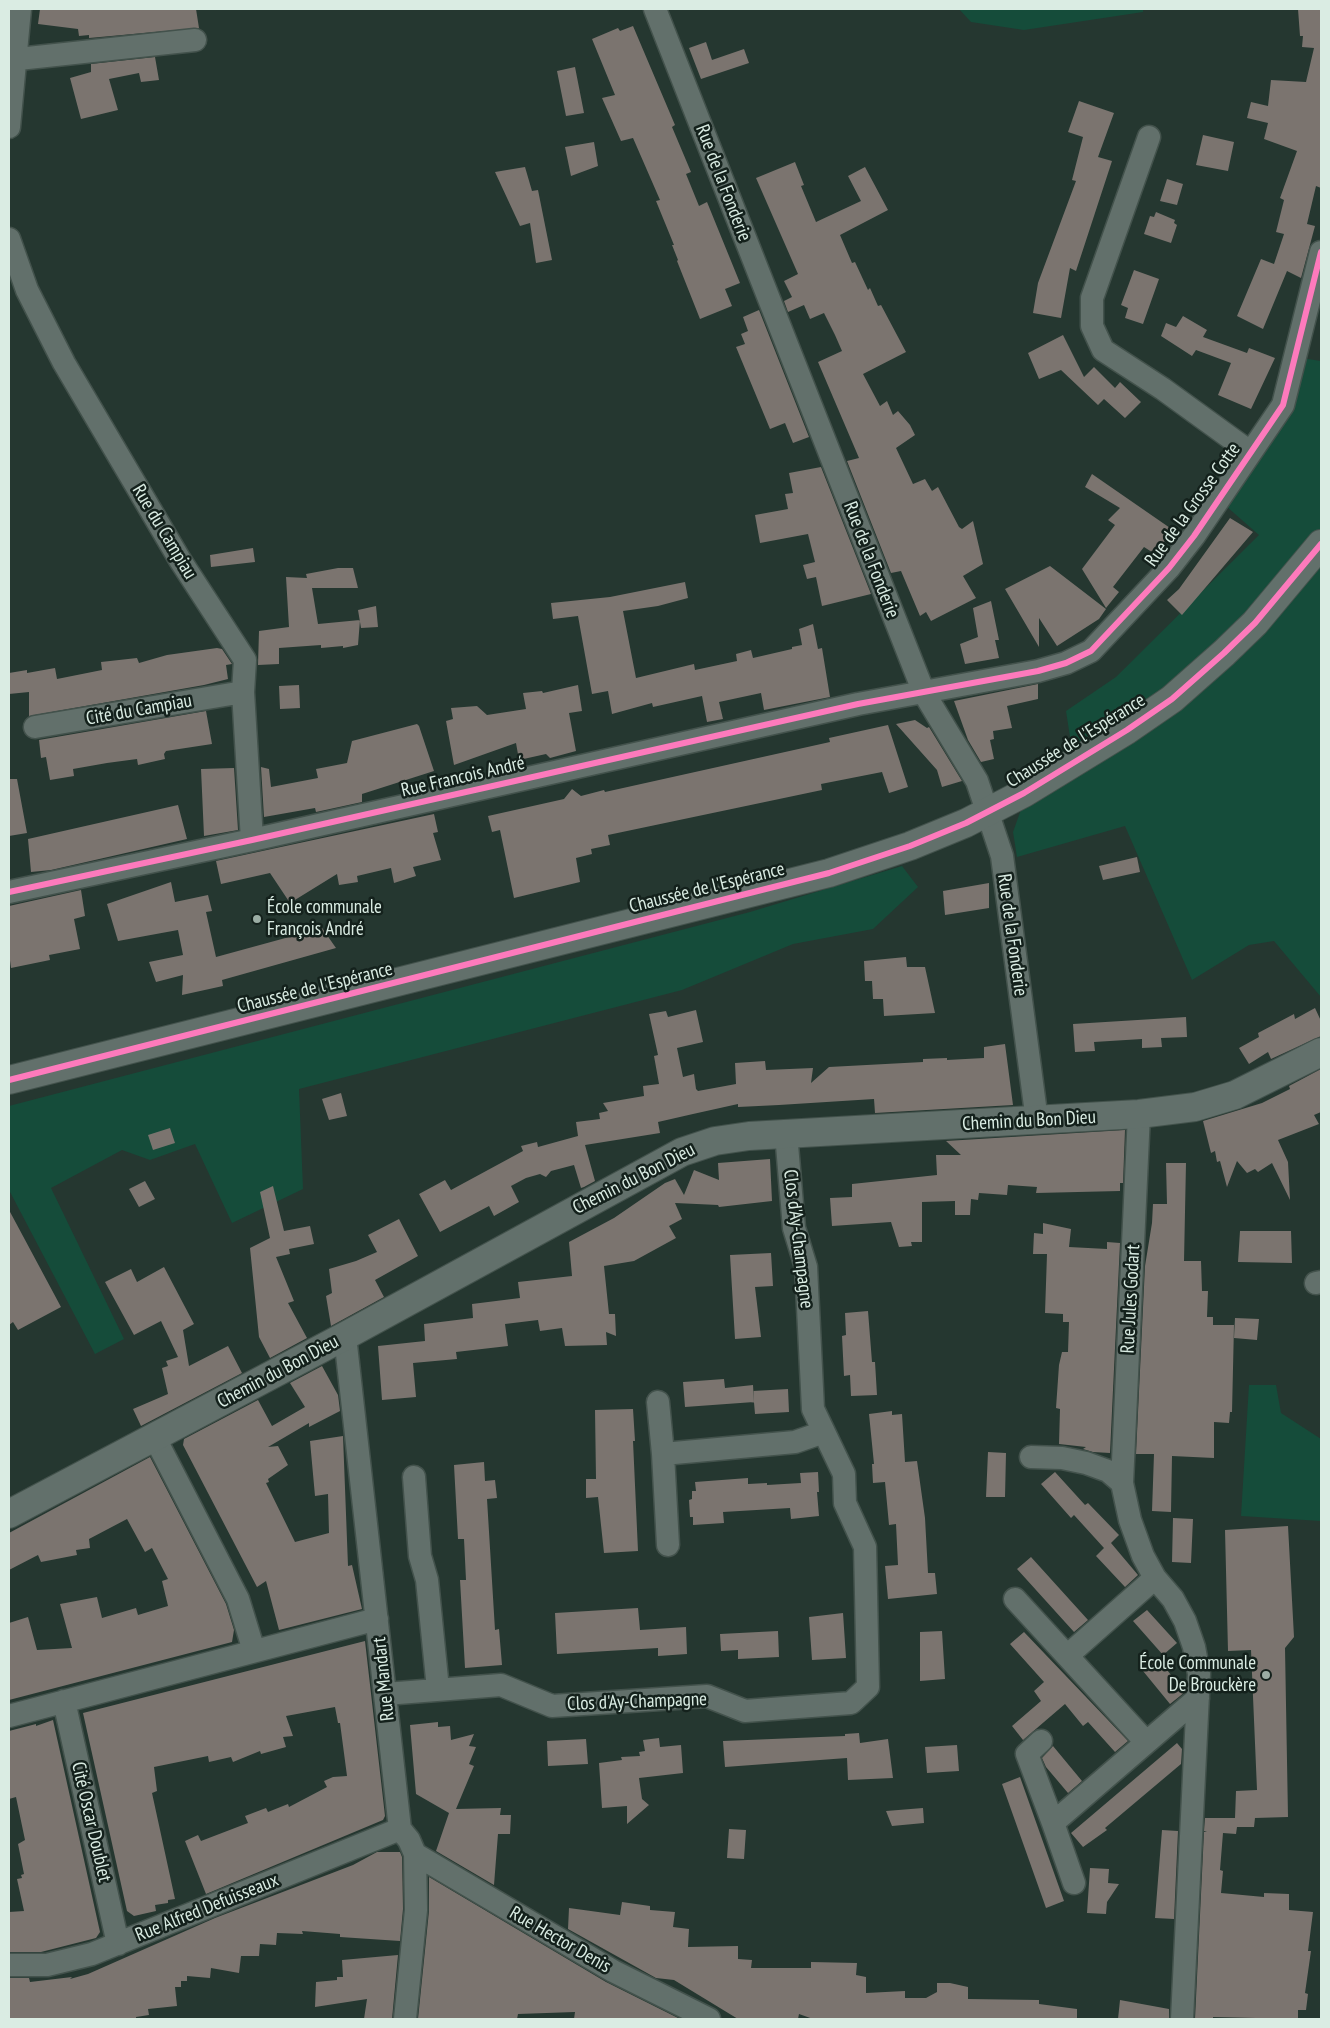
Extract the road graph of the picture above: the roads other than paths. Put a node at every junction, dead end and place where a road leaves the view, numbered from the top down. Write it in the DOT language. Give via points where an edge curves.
graph roads {
  1 [pos="20,9"];
  2 [pos="655,9"];
  3 [pos="195,40"];
  4 [pos="11,62"];
  5 [pos="9,127"];
  6 [pos="1149,138"];
  7 [pos="9,239"];
  8 [pos="1321,252"];
  9 [pos="1250,452"];
  10 [pos="1321,544"];
  11 [pos="243,692"];
  12 [pos="924,693"];
  13 [pos="35,727"];
  14 [pos="987,813"];
  15 [pos="252,840"];
  16 [pos="9,892"];
  17 [pos="1321,1052"];
  18 [pos="9,1080"];
  19 [pos="1139,1114"];
  20 [pos="1037,1121"];
  21 [pos="786,1133"];
  22 [pos="345,1336"];
  23 [pos="658,1402"];
  24 [pos="824,1432"];
  25 [pos="155,1438"];
  26 [pos="663,1454"];
  27 [pos="1031,1457"];
  28 [pos="414,1477"];
  29 [pos="1122,1483"];
  30 [pos="9,1514"];
  31 [pos="668,1545"];
  32 [pos="1155,1578"];
  33 [pos="1015,1599"];
  34 [pos="377,1619"];
  35 [pos="254,1651"];
  36 [pos="1067,1656"];
  37 [pos="438,1689"];
  38 [pos="385,1694"];
  39 [pos="1198,1698"];
  40 [pos="64,1701"];
  41 [pos="9,1716"];
  42 [pos="1041,1741"];
  43 [pos="1146,1742"];
  44 [pos="1054,1823"];
  45 [pos="400,1829"];
  46 [pos="415,1854"];
  47 [pos="1074,1883"];
  48 [pos="118,1944"];
  49 [pos="9,1965"];
  50 [pos="405,2019"];
  51 [pos="709,2019"];
  52 [pos="1182,2019"];
  1 -- 4 [label="street"];
  2 -- 12 [label="street, Rue de la Fonderie"];
  3 -- 4 [label="street"];
  4 -- 5 [label="street"];
  6 -- 9 [label="street, Rue de la Grosse Cotte" via="1092,298 1092,326 1103,350"];
  7 -- 11 [label="street, Rue du Campiau" via="27,290 64,363 180,560 245,660"];
  8 -- 9 [label="street, Rue de la Grosse Cotte" via="1283,405"];
  9 -- 12 [label="street, Rue de la Grosse Cotte" via="1169,568 1091,651 1038,671"];
  10 -- 14 [label="main road, Chaussée de l'Espérance" via="1255,623 1172,699 1084,757"];
  11 -- 13 [label="street, Cité du Campiau"];
  11 -- 15 [label="street, Rue du Campiau"];
  12 -- 14 [label="street, Rue de la Fonderie" via="971,767"];
  12 -- 15 [label="street, Rue Francois André" via="858,704"];
  14 -- 18 [label="main road, Chaussée de l'Espérance" via="885,856 829,873"];
  14 -- 20 [label="street, Rue de la Fonderie" via="1002,856"];
  15 -- 16 [label="street, Rue Francois André"];
  17 -- 19 [label="main road, Chemin du Bon Dieu" via="1235,1095 1195,1107"];
  19 -- 20 [label="main road, Chemin du Bon Dieu"];
  19 -- 29 [label="street, Rue Jules Godart"];
  20 -- 21 [label="main road, Chemin du Bon Dieu"];
  21 -- 22 [label="main road, Chemin du Bon Dieu" via="715,1141 682,1152"];
  21 -- 24 [label="street, Clos d'Ay-Champagne" via="794,1228 806,1267 813,1408"];
  22 -- 25 [label="main road, Chemin du Bon Dieu"];
  22 -- 34 [label="street, Rue Mandart"];
  23 -- 26 [label="street"];
  24 -- 26 [label="street" via="795,1442"];
  24 -- 37 [label="street, Clos d'Ay-Champagne" via="844,1474 845,1504 865,1546 868,1687 851,1703 745,1711 707,1696 552,1706 500,1684"];
  25 -- 30 [label="main road, Chemin du Bon Dieu"];
  25 -- 35 [label="street" via="238,1599"];
  26 -- 31 [label="street"];
  27 -- 29 [label="street" via="1086,1463 1108,1471"];
  28 -- 37 [label="street" via="420,1556 427,1580"];
  29 -- 32 [label="street, Rue Jules Godart" via="1130,1520"];
  32 -- 36 [label="street"];
  32 -- 39 [label="street, Rue Jules Godart" via="1173,1599 1194,1647 1199,1674"];
  33 -- 36 [label="street"];
  34 -- 35 [label="street"];
  34 -- 38 [label="street, Rue Mandart"];
  35 -- 40 [label="street"];
  36 -- 43 [label="street"];
  37 -- 38 [label="street, Clos d'Ay-Champagne"];
  38 -- 45 [label="street, Rue Mandart"];
  39 -- 43 [label="street"];
  39 -- 52 [label="street, Rue Jules Godart"];
  40 -- 41 [label="street"];
  40 -- 48 [label="street, Cité Oscar Doublet"];
  42 -- 44 [label="street" via="1027,1754"];
  43 -- 44 [label="street"];
  44 -- 47 [label="street"];
  45 -- 46 [label="street, Rue Mandart"];
  45 -- 48 [label="street, Rue Alfred Defuisseaux"];
  46 -- 50 [label="street, Rue Mandart" via="416,1910"];
  46 -- 51 [label="street, Rue Hector Denis" via="612,1971"];
  48 -- 49 [label="street, Rue Alfred Defuisseaux" via="71,1961"];
}
